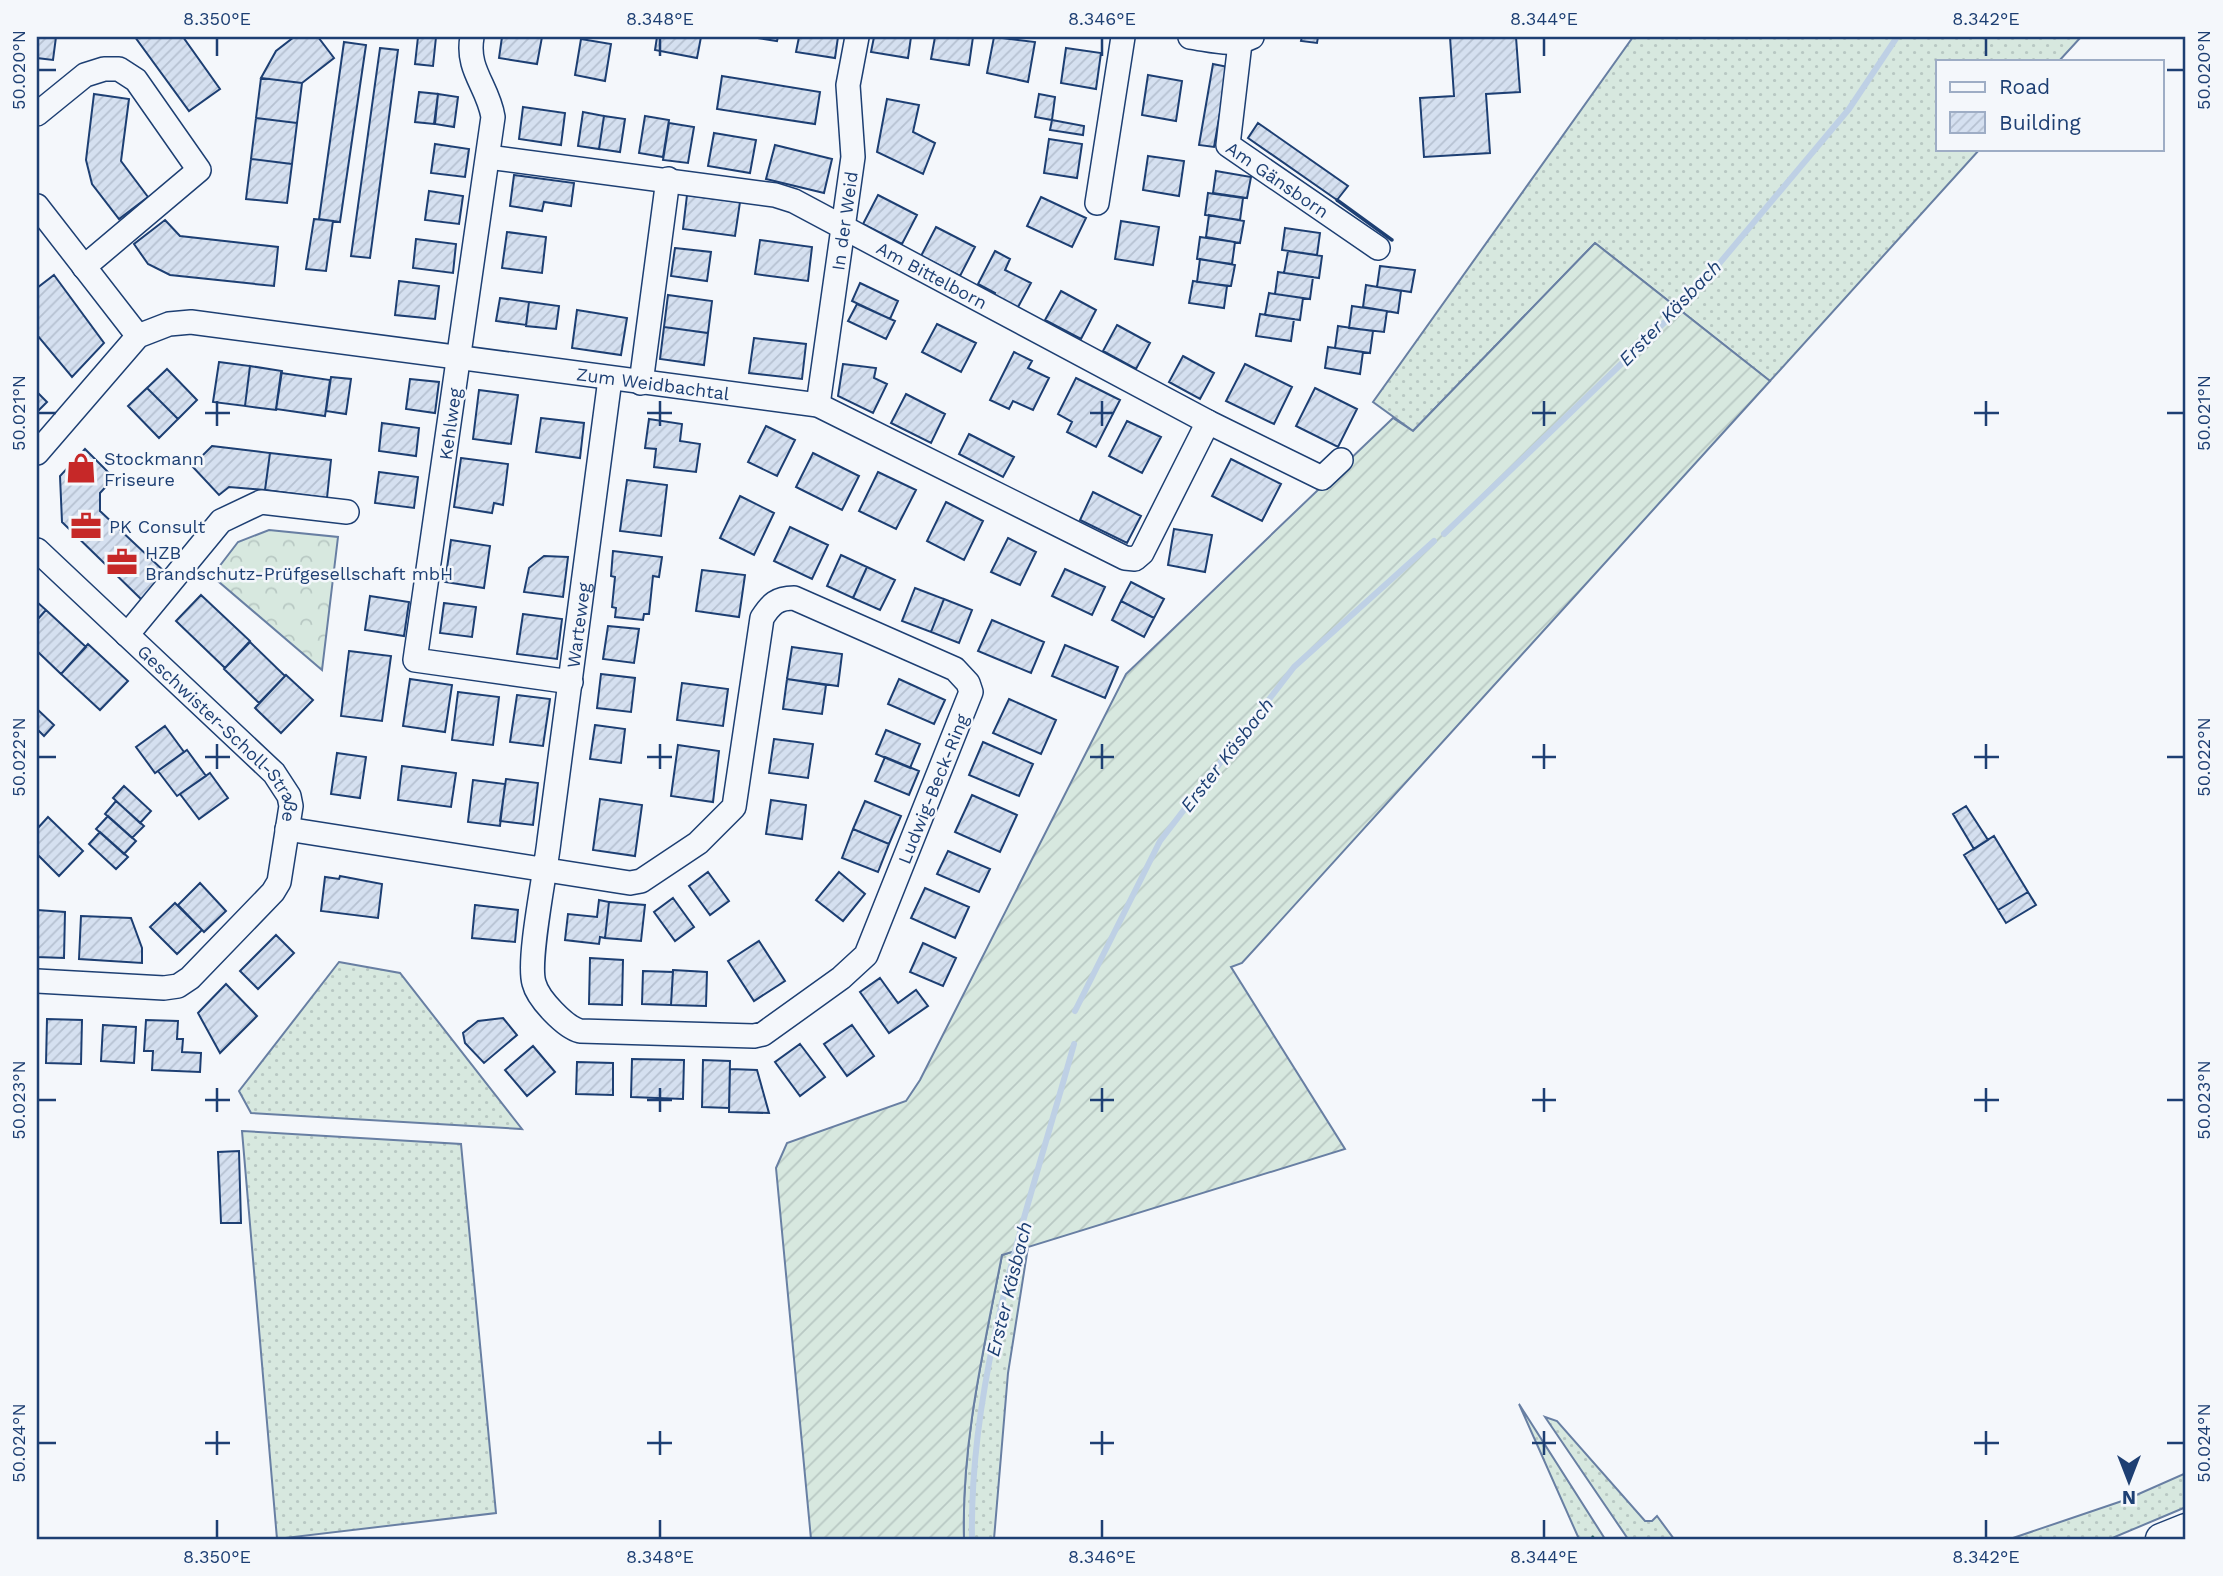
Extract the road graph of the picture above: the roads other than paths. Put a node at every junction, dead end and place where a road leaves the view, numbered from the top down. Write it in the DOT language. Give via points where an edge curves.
graph roads {
  1 [pos="472,37"];
  2 [pos="857,37"];
  3 [pos="1123,37"];
  4 [pos="1190,37"];
  5 [pos="1246,40"];
  6 [pos="37,114"];
  7 [pos="488,157"];
  8 [pos="668,179"];
  9 [pos="1097,203"];
  10 [pos="37,206"];
  11 [pos="844,225"];
  12 [pos="1378,248"];
  13 [pos="84,267"];
  14 [pos="138,335"];
  15 [pos="460,357"];
  16 [pos="610,379"];
  17 [pos="641,383"];
  18 [pos="818,405"];
  19 [pos="1208,422"];
  20 [pos="37,453"];
  21 [pos="1341,460"];
  22 [pos="347,512"];
  23 [pos="37,550"];
  24 [pos="127,635"];
  25 [pos="571,681"];
  26 [pos="287,830"];
  27 [pos="545,872"];
  28 [pos="37,981"];
  29 [pos="2186,1529"];
  30 [pos="2161,1539"];
  1 -- 7 [label="street, Kehlweg" via="470,61 493,117"];
  2 -- 11 [label="street, In der Weid" via="848,85 853,158"];
  3 -- 9 [label="street"];
  4 -- 5 [label="street, Am Gänsborn"];
  5 -- 12 [label="street, Am Gänsborn" via="1228,145"];
  6 -- 13 [label="street" via="85,75 119,69 136,80 200,170"];
  7 -- 8 [label="street, Am Bittelborn"];
  7 -- 15 [label="street, Kehlweg"];
  8 -- 11 [label="street, Am Bittelborn" via="775,195"];
  8 -- 17 [label="street"];
  10 -- 13 [label="street"];
  11 -- 18 [label="street, In der Weid"];
  11 -- 19 [label="street, Am Bittelborn"];
  13 -- 14 [label="street"];
  14 -- 15 [label="street, Zum Weidbachtal" via="191,322"];
  14 -- 20 [label="street"];
  15 -- 16 [label="street, Zum Weidbachtal"];
  15 -- 25 [label="street, Kehlweg" via="415,660"];
  16 -- 17 [label="street, Zum Weidbachtal"];
  16 -- 25 [label="street, Warteweg"];
  17 -- 18 [label="street, Zum Weidbachtal"];
  18 -- 19 [label="street, Zum Weidbachtal" via="1135,559"];
  19 -- 21 [label="street, Am Bittelborn" via="1322,478"];
  22 -- 24 [label="street" via="261,502 221,520"];
  23 -- 24 [label="street, Geschwister-Scholl-Straße"];
  24 -- 26 [label="street, Geschwister-Scholl-Straße" via="274,773 289,796"];
  25 -- 27 [label="street, Warteweg"];
  26 -- 27 [label="street, Geschwister-Scholl-Straße"];
  26 -- 28 [label="street" via="279,882 273,892 178,986"];
  27 -- 27 [label="street, Ludwig-Beck-Ring" via="534,985 562,1022 580,1031 763,1034 866,955 970,700 968,682 955,669 806,602 781,598 769,606 758,630 734,807 726,819 641,881"];
  29 -- 30 [label="main road"];
}
